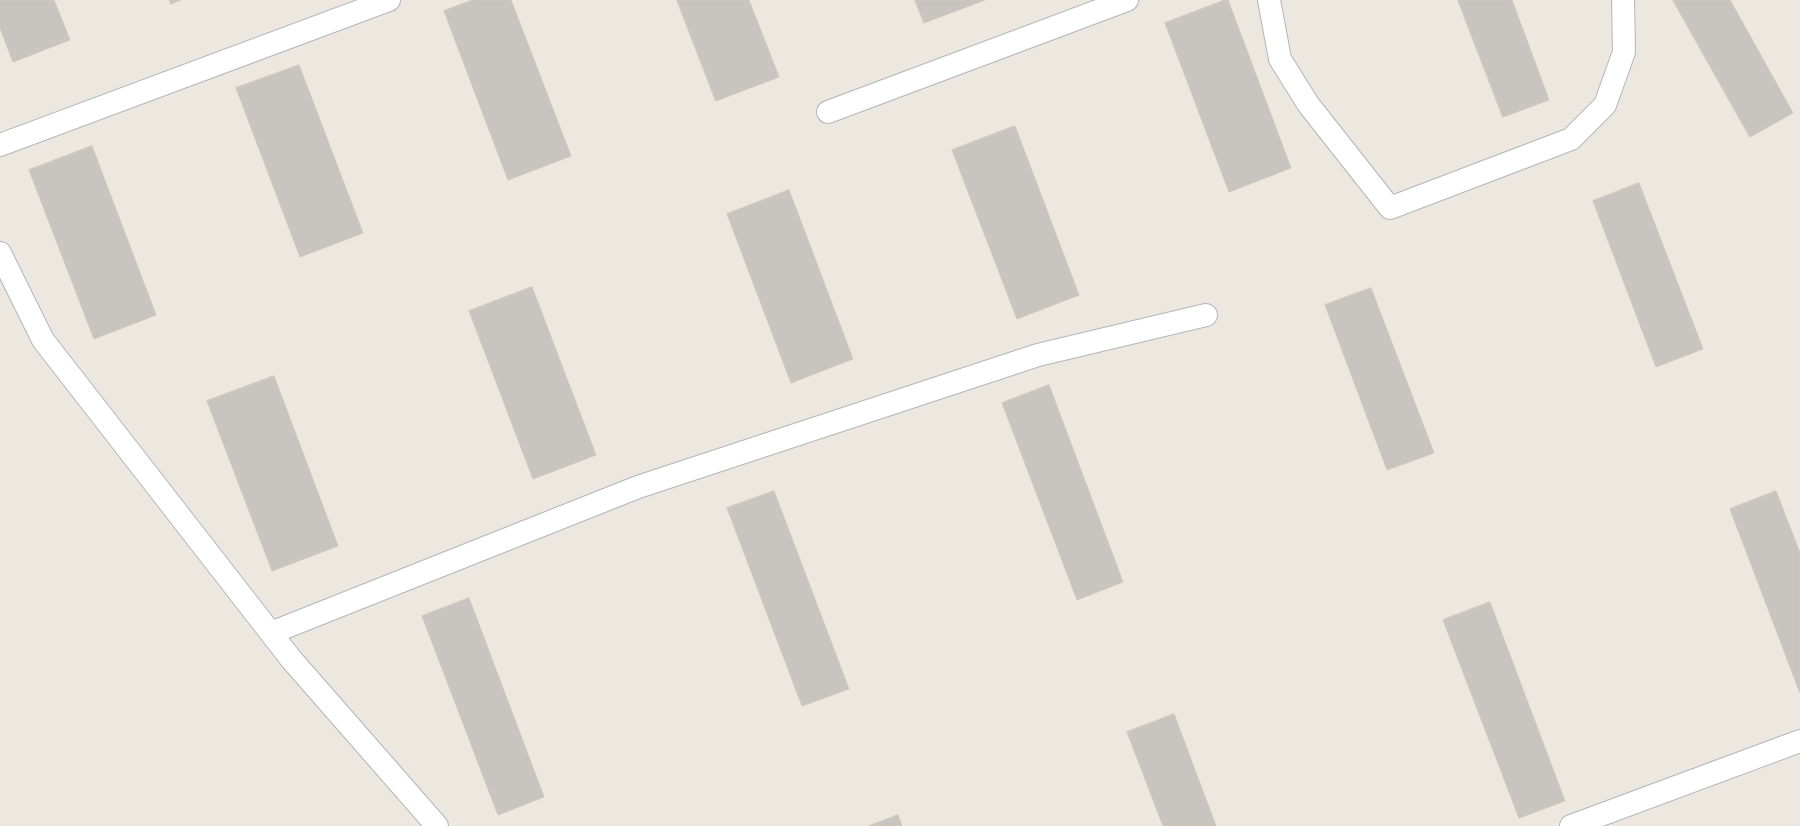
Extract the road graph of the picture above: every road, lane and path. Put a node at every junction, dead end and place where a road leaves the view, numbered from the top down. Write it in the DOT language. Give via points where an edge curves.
graph roads {
  1 [pos="388,0"];
  2 [pos="1127,0"];
  3 [pos="1269,0"];
  4 [pos="1623,0"];
  5 [pos="828,112"];
  6 [pos="0,145"];
  7 [pos="0,253"];
  8 [pos="1206,315"];
  9 [pos="271,633"];
  10 [pos="1800,741"];
  11 [pos="437,826"];
  12 [pos="1571,826"];
  1 -- 6 [label="street"];
  2 -- 5 [label="street"];
  3 -- 4 [label="street" via="1280,59 1308,104 1390,208 1571,139 1605,105 1624,52"];
  7 -- 9 [label="street" via="43,340"];
  8 -- 9 [label="street" via="1038,355 638,487"];
  9 -- 11 [label="street"];
  10 -- 12 [label="street"];
}
